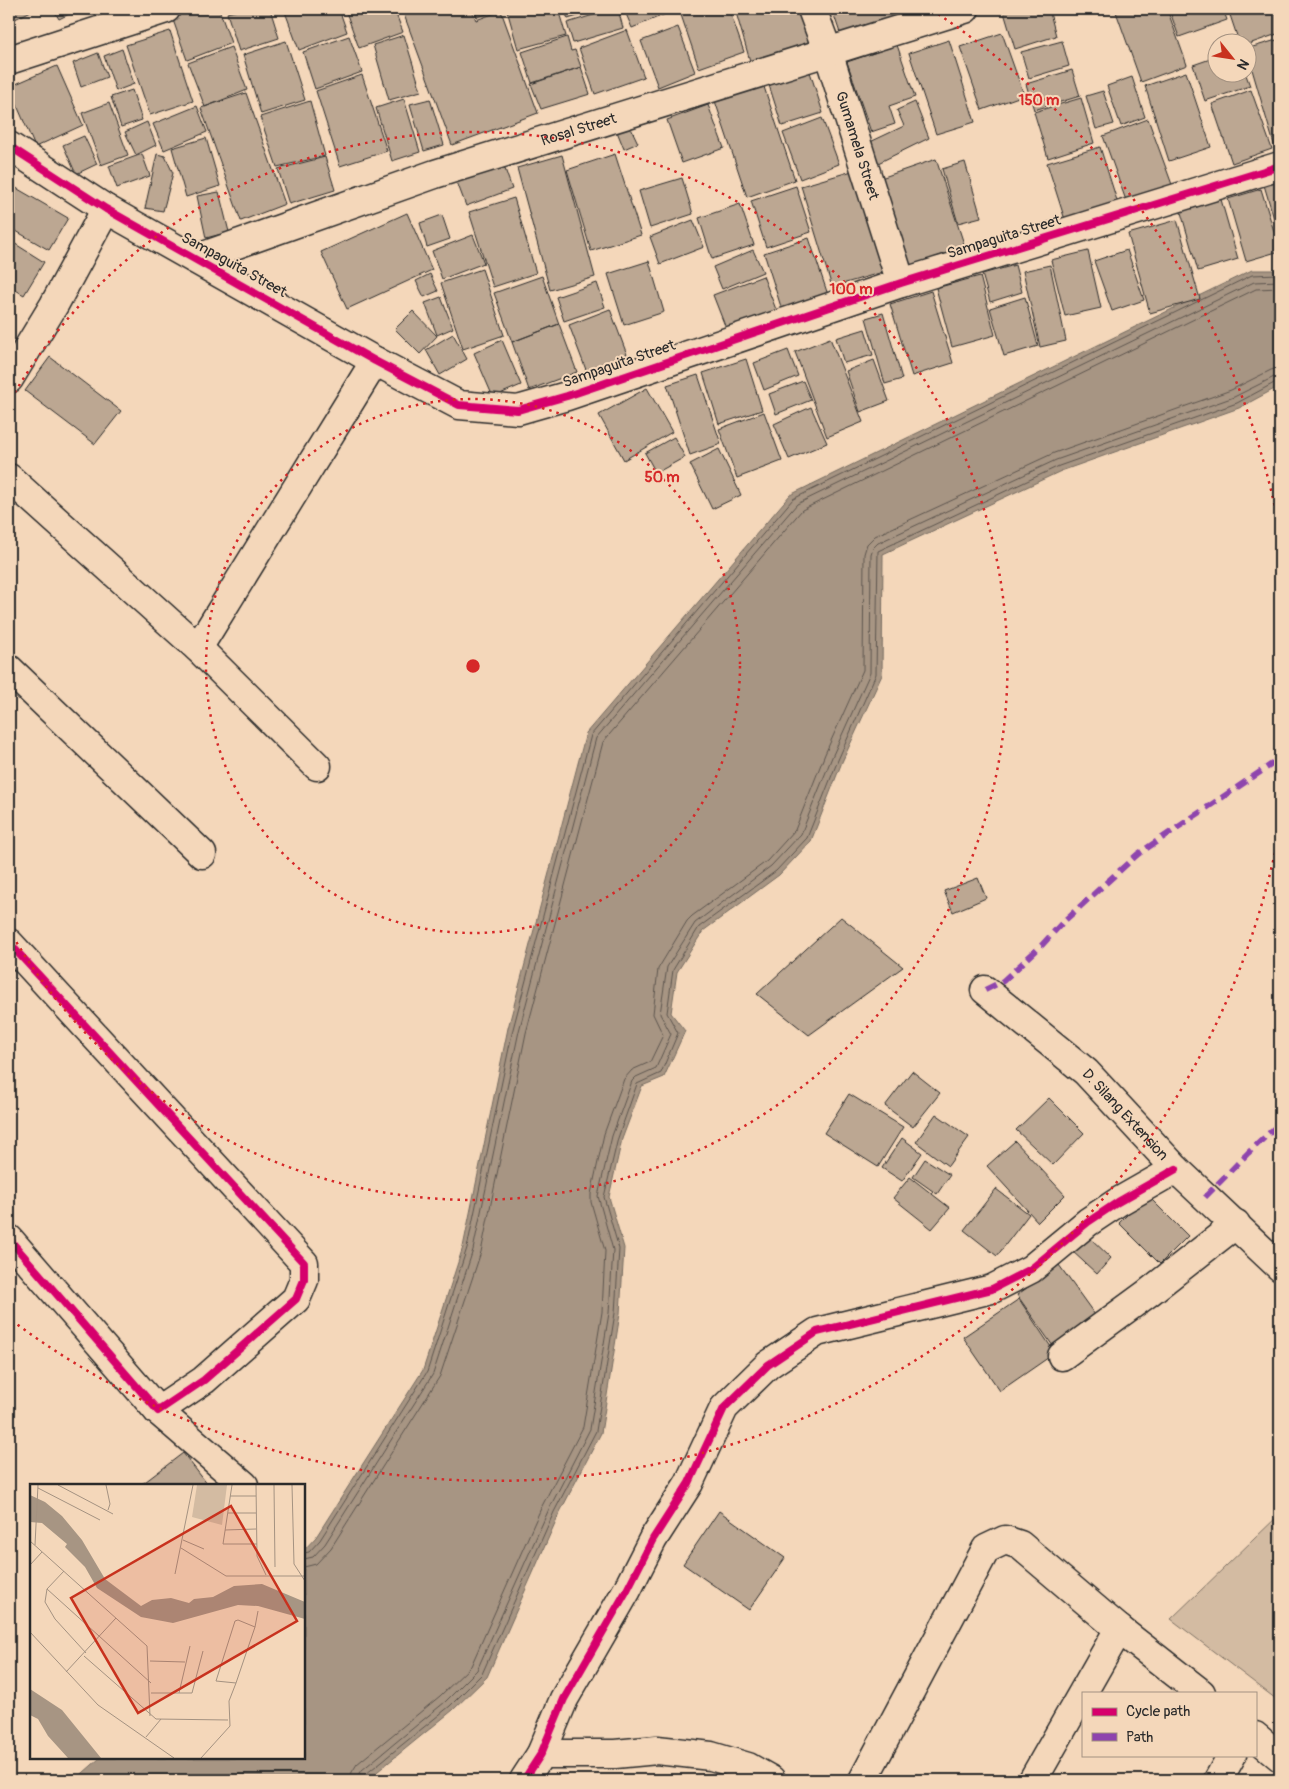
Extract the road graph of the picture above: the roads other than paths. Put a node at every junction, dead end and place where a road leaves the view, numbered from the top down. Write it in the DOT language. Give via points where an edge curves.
graph roads {
  1 [pos="166,9"];
  2 [pos="812,9"];
  3 [pos="965,9"];
  4 [pos="828,52"];
  5 [pos="9,60"];
  6 [pos="9,146"];
  7 [pos="1280,166"];
  8 [pos="106,209"];
  9 [pos="195,259"];
  10 [pos="901,283"];
  11 [pos="375,361"];
  12 [pos="9,379"];
  13 [pos="9,478"];
  14 [pos="198,648"];
  15 [pos="9,669"];
  16 [pos="317,766"];
  17 [pos="202,854"];
  18 [pos="9,944"];
  19 [pos="985,990"];
  20 [pos="1176,1169"];
  21 [pos="1236,1224"];
  22 [pos="9,1238"];
  23 [pos="1280,1267"];
  24 [pos="1062,1356"];
  25 [pos="158,1411"];
  26 [pos="243,1484"];
  27 [pos="1119,1629"];
  28 [pos="1083,1692"];
  29 [pos="1200,1692"];
  30 [pos="1082,1693"];
  31 [pos="1256,1737"];
  32 [pos="541,1754"];
  33 [pos="1231,1756"];
  34 [pos="1280,1757"];
  35 [pos="524,1780"];
  36 [pos="771,1780"];
  37 [pos="863,1780"];
  38 [pos="1032,1780"];
  39 [pos="1218,1780"];
  1 -- 5 [label="street"];
  2 -- 4 [label="street, Gumamela Street"];
  3 -- 4 [label="street, Rosal Street"];
  4 -- 9 [label="street, Rosal Street" via="435,174"];
  4 -- 10 [label="street, Gumamela Street"];
  6 -- 8 [label="street, Sampaguita Street"];
  7 -- 10 [label="street, Sampaguita Street"];
  8 -- 9 [label="street, Sampaguita Street"];
  8 -- 12 [label="street"];
  9 -- 11 [label="street, Sampaguita Street"];
  10 -- 11 [label="street, Sampaguita Street" via="518,410 459,405"];
  11 -- 14 [label="street"];
  13 -- 14 [label="street"];
  14 -- 16 [label="street"];
  15 -- 17 [label="street"];
  18 -- 25 [label="street" via="304,1263 304,1280 296,1299 204,1380"];
  19 -- 20 [label="street, D. Silang Extension" via="1086,1072"];
  20 -- 21 [label="street, D. Silang Extension"];
  20 -- 32 [label="street" via="1088,1222 1032,1269 992,1288 817,1332 768,1365 724,1408 689,1483 653,1539 564,1699"];
  21 -- 23 [label="street, D. Silang Extension"];
  21 -- 24 [label="street"];
  22 -- 25 [label="street"];
  25 -- 26 [label="street"];
  27 -- 28 [label="street"];
  27 -- 29 [label="street"];
  27 -- 37 [label="street" via="1020,1545 1005,1540 986,1549"];
  30 -- 38 [label="street"];
  31 -- 34 [label="street"];
  32 -- 35 [label="street"];
  32 -- 36 [label="street" via="614,1754 657,1750 711,1756 748,1767"];
  33 -- 39 [label="street"];
}
